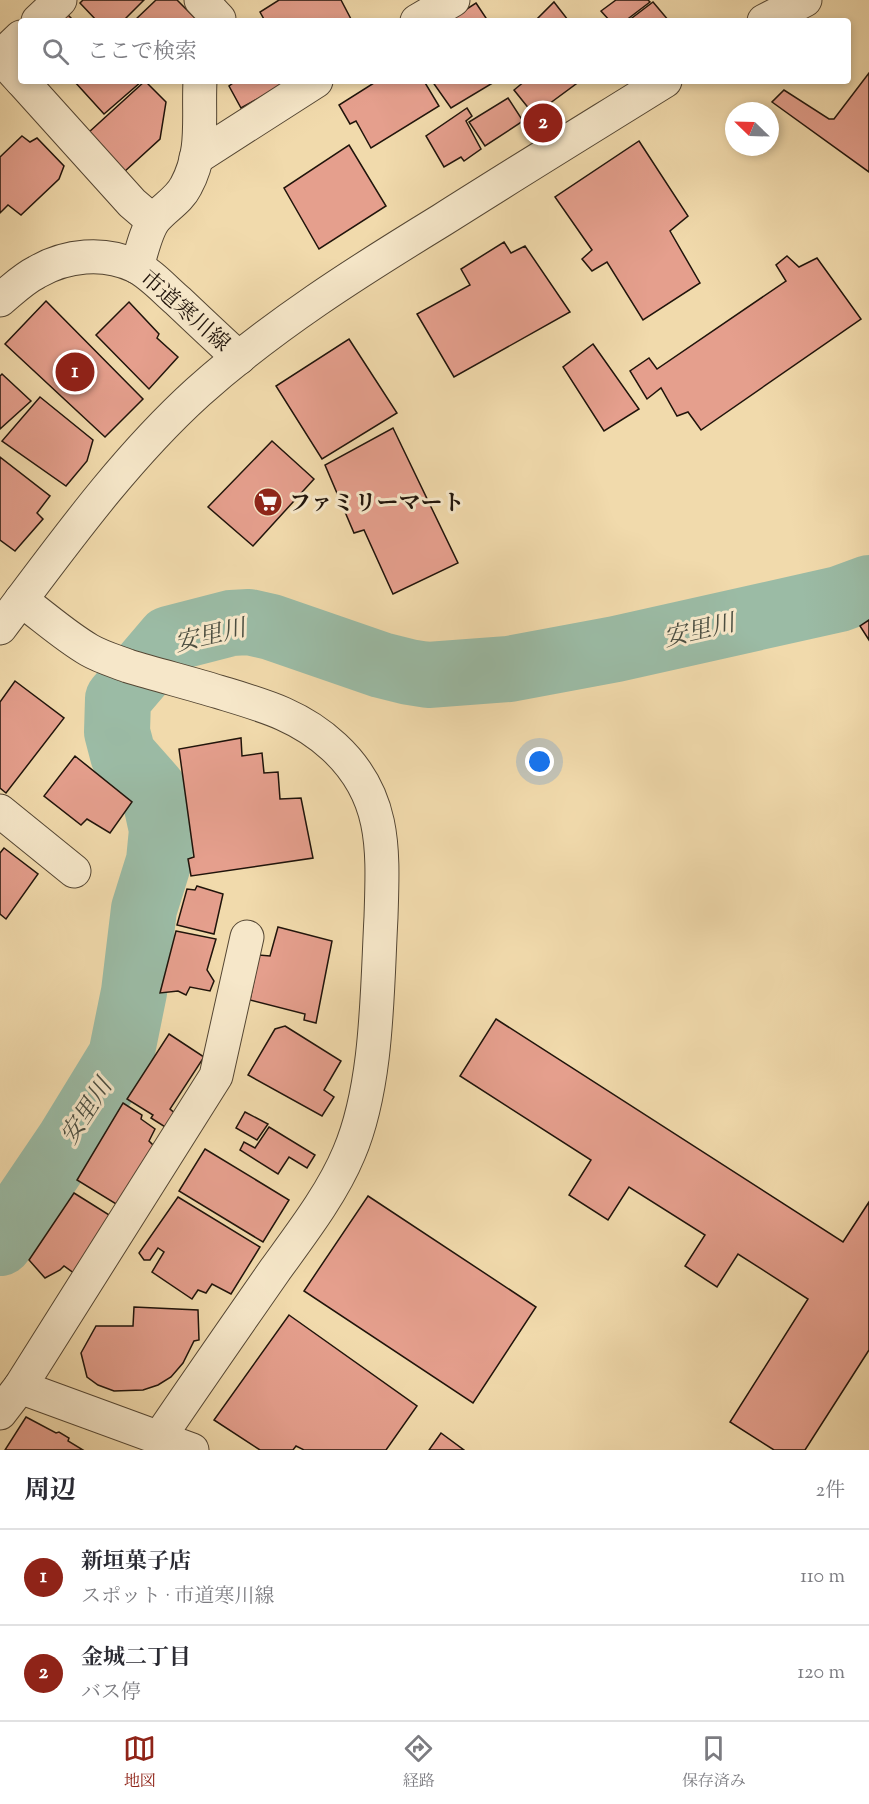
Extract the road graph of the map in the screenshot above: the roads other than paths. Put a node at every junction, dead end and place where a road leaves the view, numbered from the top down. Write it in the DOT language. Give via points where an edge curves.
graph roads {
  1 [pos="60,0"];
  2 [pos="453,0"];
  3 [pos="805,0"];
  4 [pos="41,18"];
  5 [pos="422,18"];
  6 [pos="770,18"];
  7 [pos="18,40"];
  8 [pos="0,57"];
  9 [pos="18,77"];
  10 [pos="25,84"];
  11 [pos="200,84"];
  12 [pos="311,84"];
  13 [pos="660,84"];
  14 [pos="196,158"];
  15 [pos="153,221"];
  16 [pos="137,267"];
  17 [pos="0,300"];
  18 [pos="239,358"];
  19 [pos="21,600"];
  20 [pos="0,627"];
  21 [pos="0,811"];
  22 [pos="74,871"];
  23 [pos="247,937"];
  24 [pos="20,1387"];
  25 [pos="0,1413"];
  26 [pos="159,1438"];
  27 [pos="192,1450"];
  1 -- 4 [label="street"];
  2 -- 5 [label="street"];
  3 -- 6 [label="street"];
  7 -- 8 [label="street"];
  8 -- 9 [label="street"];
  10 -- 15 [label="street" via="132,203"];
  11 -- 14 [label="street" via="201,135"];
  12 -- 14 [label="street"];
  13 -- 18 [label="street" via="363,268"];
  14 -- 15 [label="street" via="186,187"];
  15 -- 16 [label="street"];
  16 -- 17 [label="street, 市道寒川線" via="100,257 70,260 35,272"];
  16 -- 18 [label="street, 市道寒川線"];
  18 -- 19 [label="street" via="198,392 133,459"];
  19 -- 20 [label="street"];
  19 -- 26 [label="street" via="105,658 273,708 297,719 349,762 373,804 382,838 377,1007 369,1083 349,1153 310,1220"];
  21 -- 22 [label="street"];
  23 -- 24 [label="street" via="216,1076"];
  24 -- 25 [label="street"];
  24 -- 26 [label="street"];
  26 -- 27 [label="street"];
}
